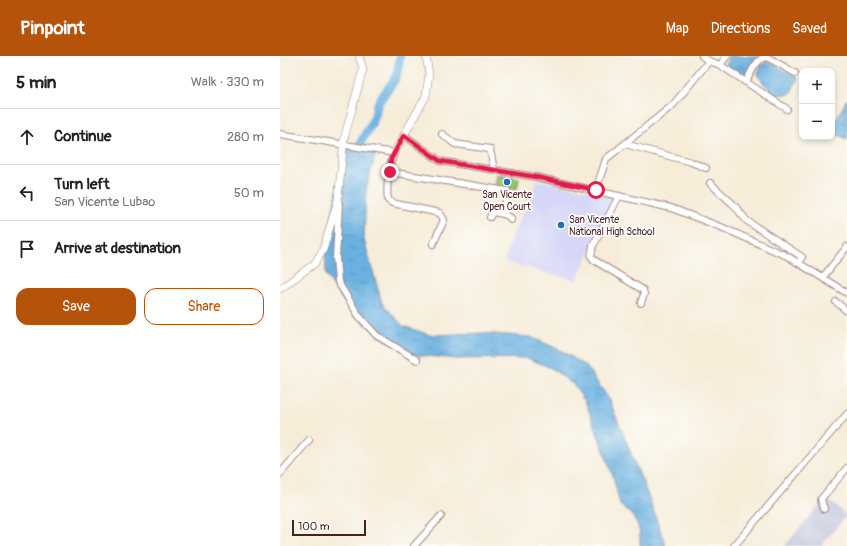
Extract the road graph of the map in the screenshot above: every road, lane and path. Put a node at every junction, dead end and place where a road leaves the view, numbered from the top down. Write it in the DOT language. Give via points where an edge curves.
graph roads {
  1 [pos="360,56"];
  2 [pos="426,56"];
  3 [pos="702,56"];
  4 [pos="727,56"];
  5 [pos="709,61"];
  6 [pos="720,65"];
  7 [pos="795,73"];
  8 [pos="744,82"];
  9 [pos="787,109"];
  10 [pos="280,134"];
  11 [pos="442,134"];
  12 [pos="404,135"];
  13 [pos="344,144"];
  14 [pos="625,144"];
  15 [pos="394,153"];
  16 [pos="706,168"];
  17 [pos="494,170"];
  18 [pos="390,172"];
  19 [pos="710,183"];
  20 [pos="596,190"];
  21 [pos="619,196"];
  22 [pos="338,200"];
  23 [pos="504,214"];
  24 [pos="490,217"];
  25 [pos="511,220"];
  26 [pos="433,244"];
  27 [pos="847,247"];
  28 [pos="799,263"];
  29 [pos="823,277"];
  30 [pos="280,289"];
  31 [pos="847,292"];
  32 [pos="836,302"];
  33 [pos="641,303"];
  34 [pos="847,311"];
  35 [pos="416,360"];
  36 [pos="847,414"];
  37 [pos="308,440"];
  38 [pos="847,468"];
  39 [pos="280,474"];
  40 [pos="824,509"];
  41 [pos="441,516"];
  42 [pos="414,546"];
  43 [pos="734,546"];
  1 -- 13 [label="street" via="364,69"];
  2 -- 12 [label="street" via="429,74 426,96"];
  3 -- 5 [label="street"];
  4 -- 6 [label="street"];
  5 -- 6 [label="street"];
  5 -- 14 [label="street" via="673,105"];
  6 -- 8 [label="street"];
  7 -- 8 [label="street" via="767,57 758,61"];
  8 -- 9 [label="street"];
  10 -- 13 [label="street"];
  11 -- 17 [label="street" via="455,144 490,149"];
  12 -- 15 [label="street"];
  12 -- 17 [label="street" via="440,161"];
  13 -- 15 [label="street"];
  13 -- 22 [label="street"];
  14 -- 16 [label="street"];
  14 -- 20 [label="street" via="606,159"];
  15 -- 18 [label="street"];
  17 -- 20 [label="street"];
  18 -- 23 [label="street" via="508,191"];
  18 -- 26 [label="street" via="388,200 440,213 443,217 442,226"];
  19 -- 28 [label="street" via="747,221 802,257"];
  20 -- 21 [label="street"];
  21 -- 28 [label="street" via="671,208 721,227"];
  21 -- 33 [label="street" via="593,246 591,256 644,290"];
  22 -- 30 [label="street" via="325,247 314,264"];
  22 -- 35 [label="street" via="338,282 358,316 376,335"];
  23 -- 24 [label="street" via="492,212"];
  23 -- 25 [label="street"];
  27 -- 29 [label="street"];
  28 -- 29 [label="street"];
  29 -- 31 [label="street"];
  32 -- 34 [label="street"];
  36 -- 43 [label="street"];
  37 -- 39 [label="street"];
  38 -- 40 [label="street" via="821,499"];
  41 -- 42 [label="street"];
}
